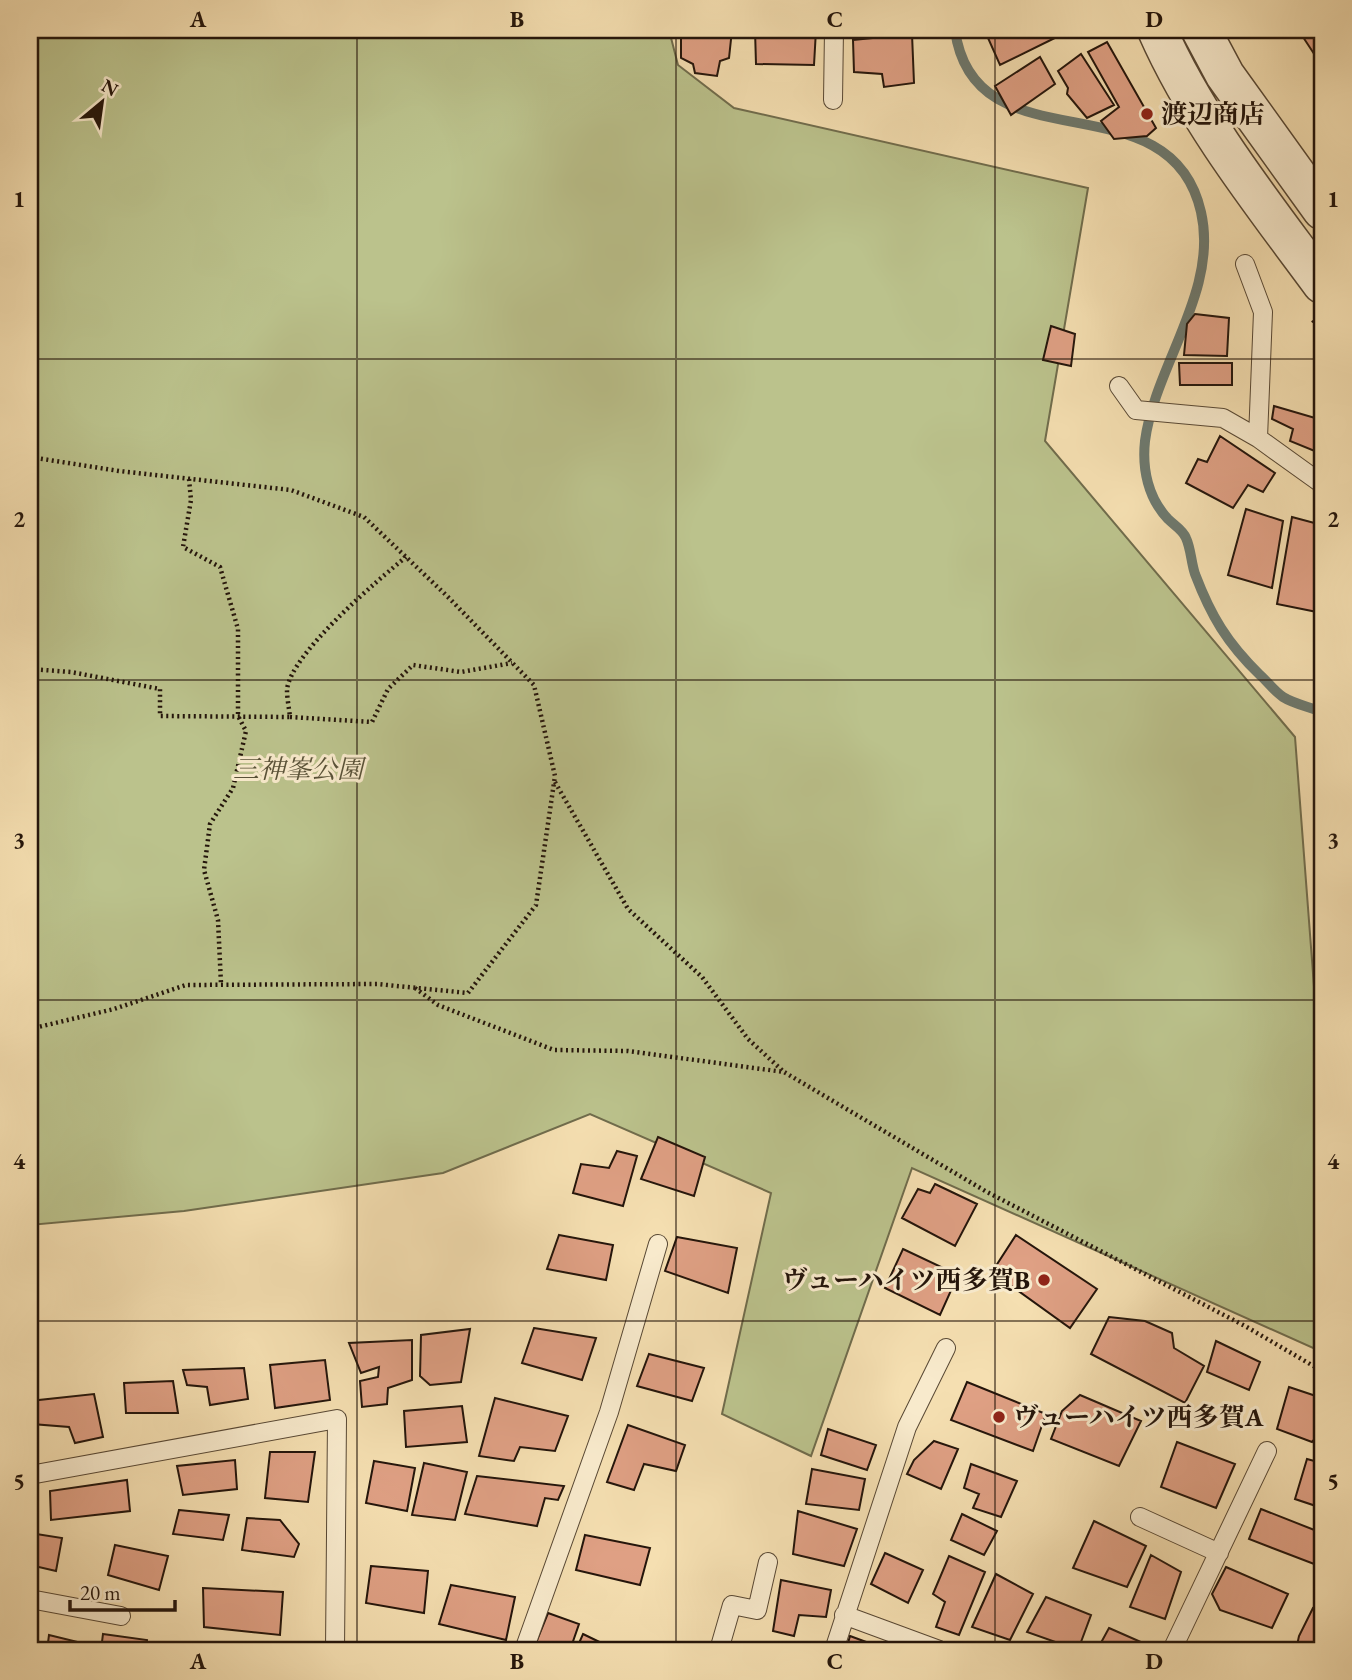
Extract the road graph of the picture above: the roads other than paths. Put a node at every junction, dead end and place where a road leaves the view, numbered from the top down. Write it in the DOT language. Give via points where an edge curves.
graph roads {
  1 [pos="834,30"];
  2 [pos="1157,30"];
  3 [pos="1201,30"];
  4 [pos="833,100"];
  5 [pos="1322,210"];
  6 [pos="1245,264"];
  7 [pos="1322,284"];
  8 [pos="1119,386"];
  9 [pos="1258,438"];
  10 [pos="1322,484"];
  11 [pos="658,1244"];
  12 [pos="946,1348"];
  13 [pos="1267,1451"];
  14 [pos="30,1475"];
  15 [pos="1140,1517"];
  16 [pos="1219,1553"];
  17 [pos="768,1562"];
  18 [pos="30,1599"];
  19 [pos="844,1615"];
  20 [pos="121,1616"];
  21 [pos="335,1650"];
  22 [pos="524,1650"];
  23 [pos="719,1650"];
  24 [pos="834,1650"];
  25 [pos="939,1650"];
  26 [pos="1172,1650"];
  1 -- 4 [label="lane"];
  2 -- 7 [label="street" via="1237,166"];
  3 -- 5 [label="street" via="1225,75"];
  6 -- 9 [label="lane" via="1263,313"];
  8 -- 9 [label="lane" via="1136,410 1223,418"];
  9 -- 10 [label="lane"];
  11 -- 22 [label="lane" via="609,1412"];
  12 -- 19 [label="lane" via="907,1427"];
  13 -- 16 [label="lane"];
  14 -- 21 [label="lane" via="337,1419"];
  15 -- 16 [label="lane"];
  16 -- 26 [label="lane"];
  17 -- 23 [label="lane" via="757,1610 732,1605"];
  18 -- 20 [label="lane"];
  19 -- 24 [label="lane"];
  19 -- 25 [label="lane"];
}
